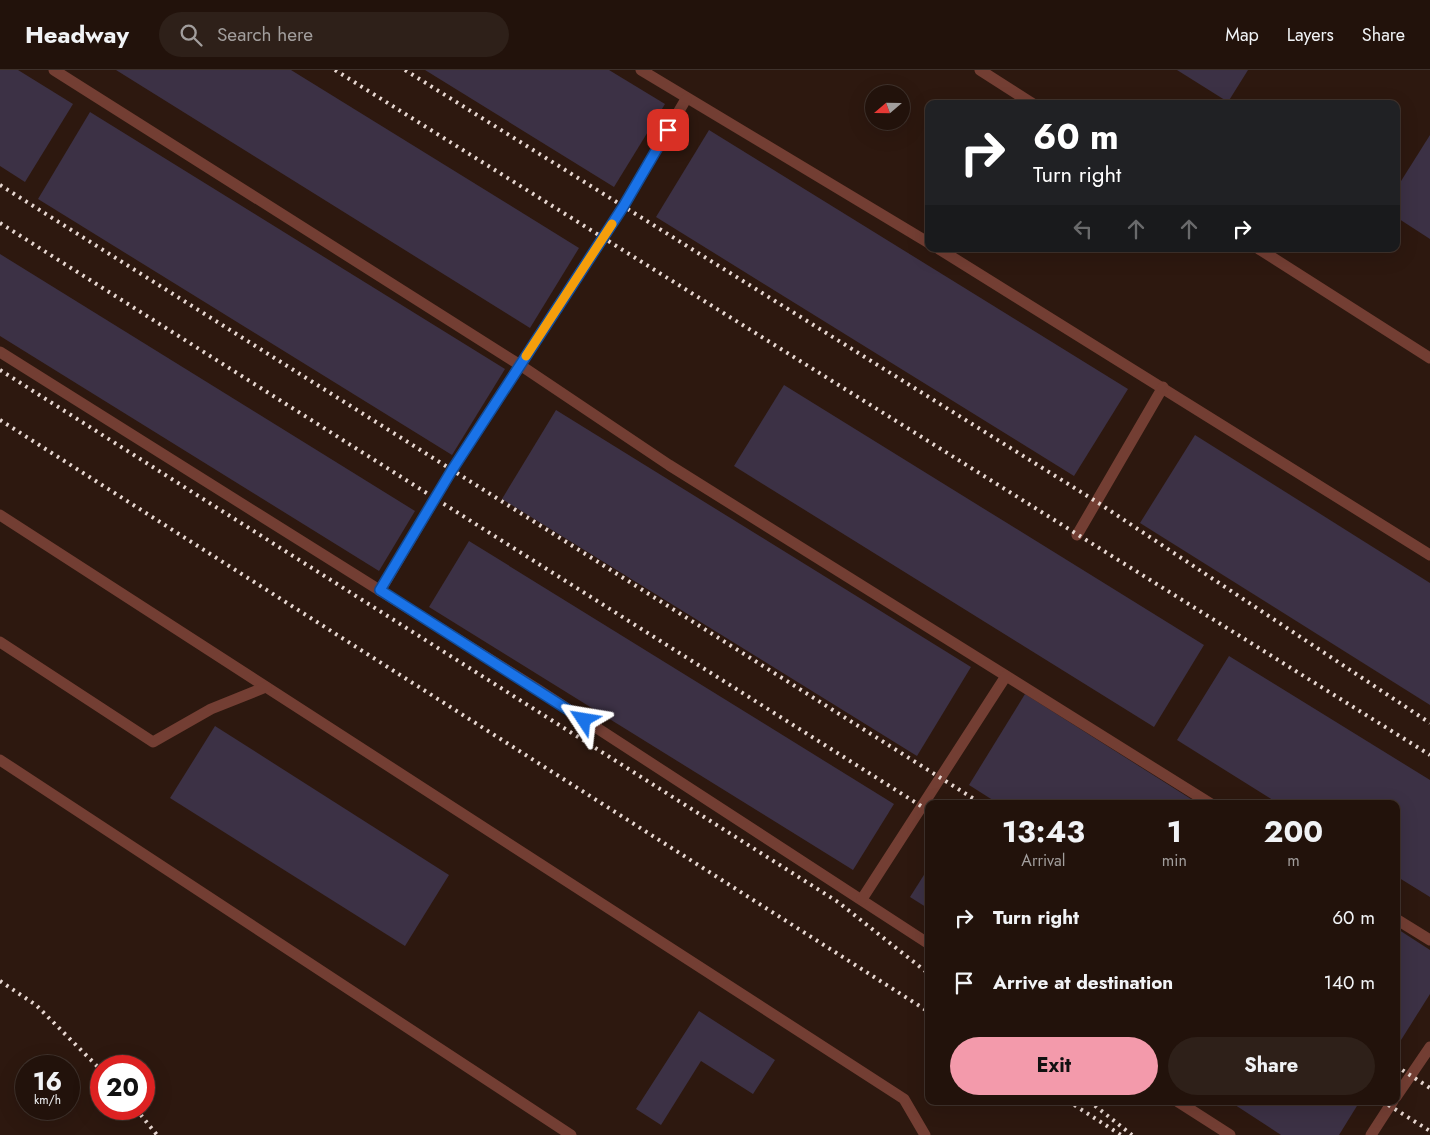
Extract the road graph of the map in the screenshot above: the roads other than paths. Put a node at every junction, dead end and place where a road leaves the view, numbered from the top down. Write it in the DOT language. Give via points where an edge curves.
graph roads {
  1 [pos="54,70"];
  2 [pos="641,70"];
  3 [pos="980,70"];
  4 [pos="686,99"];
  5 [pos="1027,100"];
  6 [pos="925,241"];
  7 [pos="944,252"];
  8 [pos="1264,252"];
  9 [pos="0,352"];
  10 [pos="1430,358"];
  11 [pos="520,365"];
  12 [pos="1163,387"];
  13 [pos="0,515"];
  14 [pos="1077,535"];
  15 [pos="1430,556"];
  16 [pos="380,590"];
  17 [pos="0,642"];
  18 [pos="1006,676"];
  19 [pos="266,687"];
  20 [pos="0,760"];
  21 [pos="926,800"];
  22 [pos="1205,800"];
  23 [pos="925,801"];
  24 [pos="862,899"];
  25 [pos="1400,921"];
  26 [pos="1430,940"];
  27 [pos="925,941"];
  28 [pos="1430,1047"];
  29 [pos="1400,1091"];
  30 [pos="1182,1105"];
  31 [pos="1390,1105"];
  32 [pos="571,1135"];
  33 [pos="925,1135"];
  34 [pos="1230,1135"];
  35 [pos="1371,1135"];
  1 -- 11 [label="lane"];
  2 -- 4 [label="lane"];
  3 -- 5 [label="lane"];
  4 -- 6 [label="lane"];
  4 -- 11 [label="lane" via="623,207"];
  7 -- 12 [label="lane"];
  8 -- 10 [label="lane"];
  9 -- 16 [label="lane"];
  11 -- 16 [label="lane"];
  11 -- 18 [label="lane" via="669,465"];
  12 -- 14 [label="lane"];
  12 -- 15 [label="lane"];
  13 -- 19 [label="lane"];
  16 -- 24 [label="lane"];
  17 -- 19 [label="lane" via="153,742 211,709"];
  18 -- 21 [label="lane"];
  18 -- 22 [label="lane"];
  19 -- 33 [label="lane" via="904,1099"];
  20 -- 32 [label="lane"];
  23 -- 24 [label="lane"];
  24 -- 27 [label="lane"];
  25 -- 26 [label="lane"];
  28 -- 29 [label="lane"];
  30 -- 34 [label="lane"];
  31 -- 35 [label="lane"];
}
